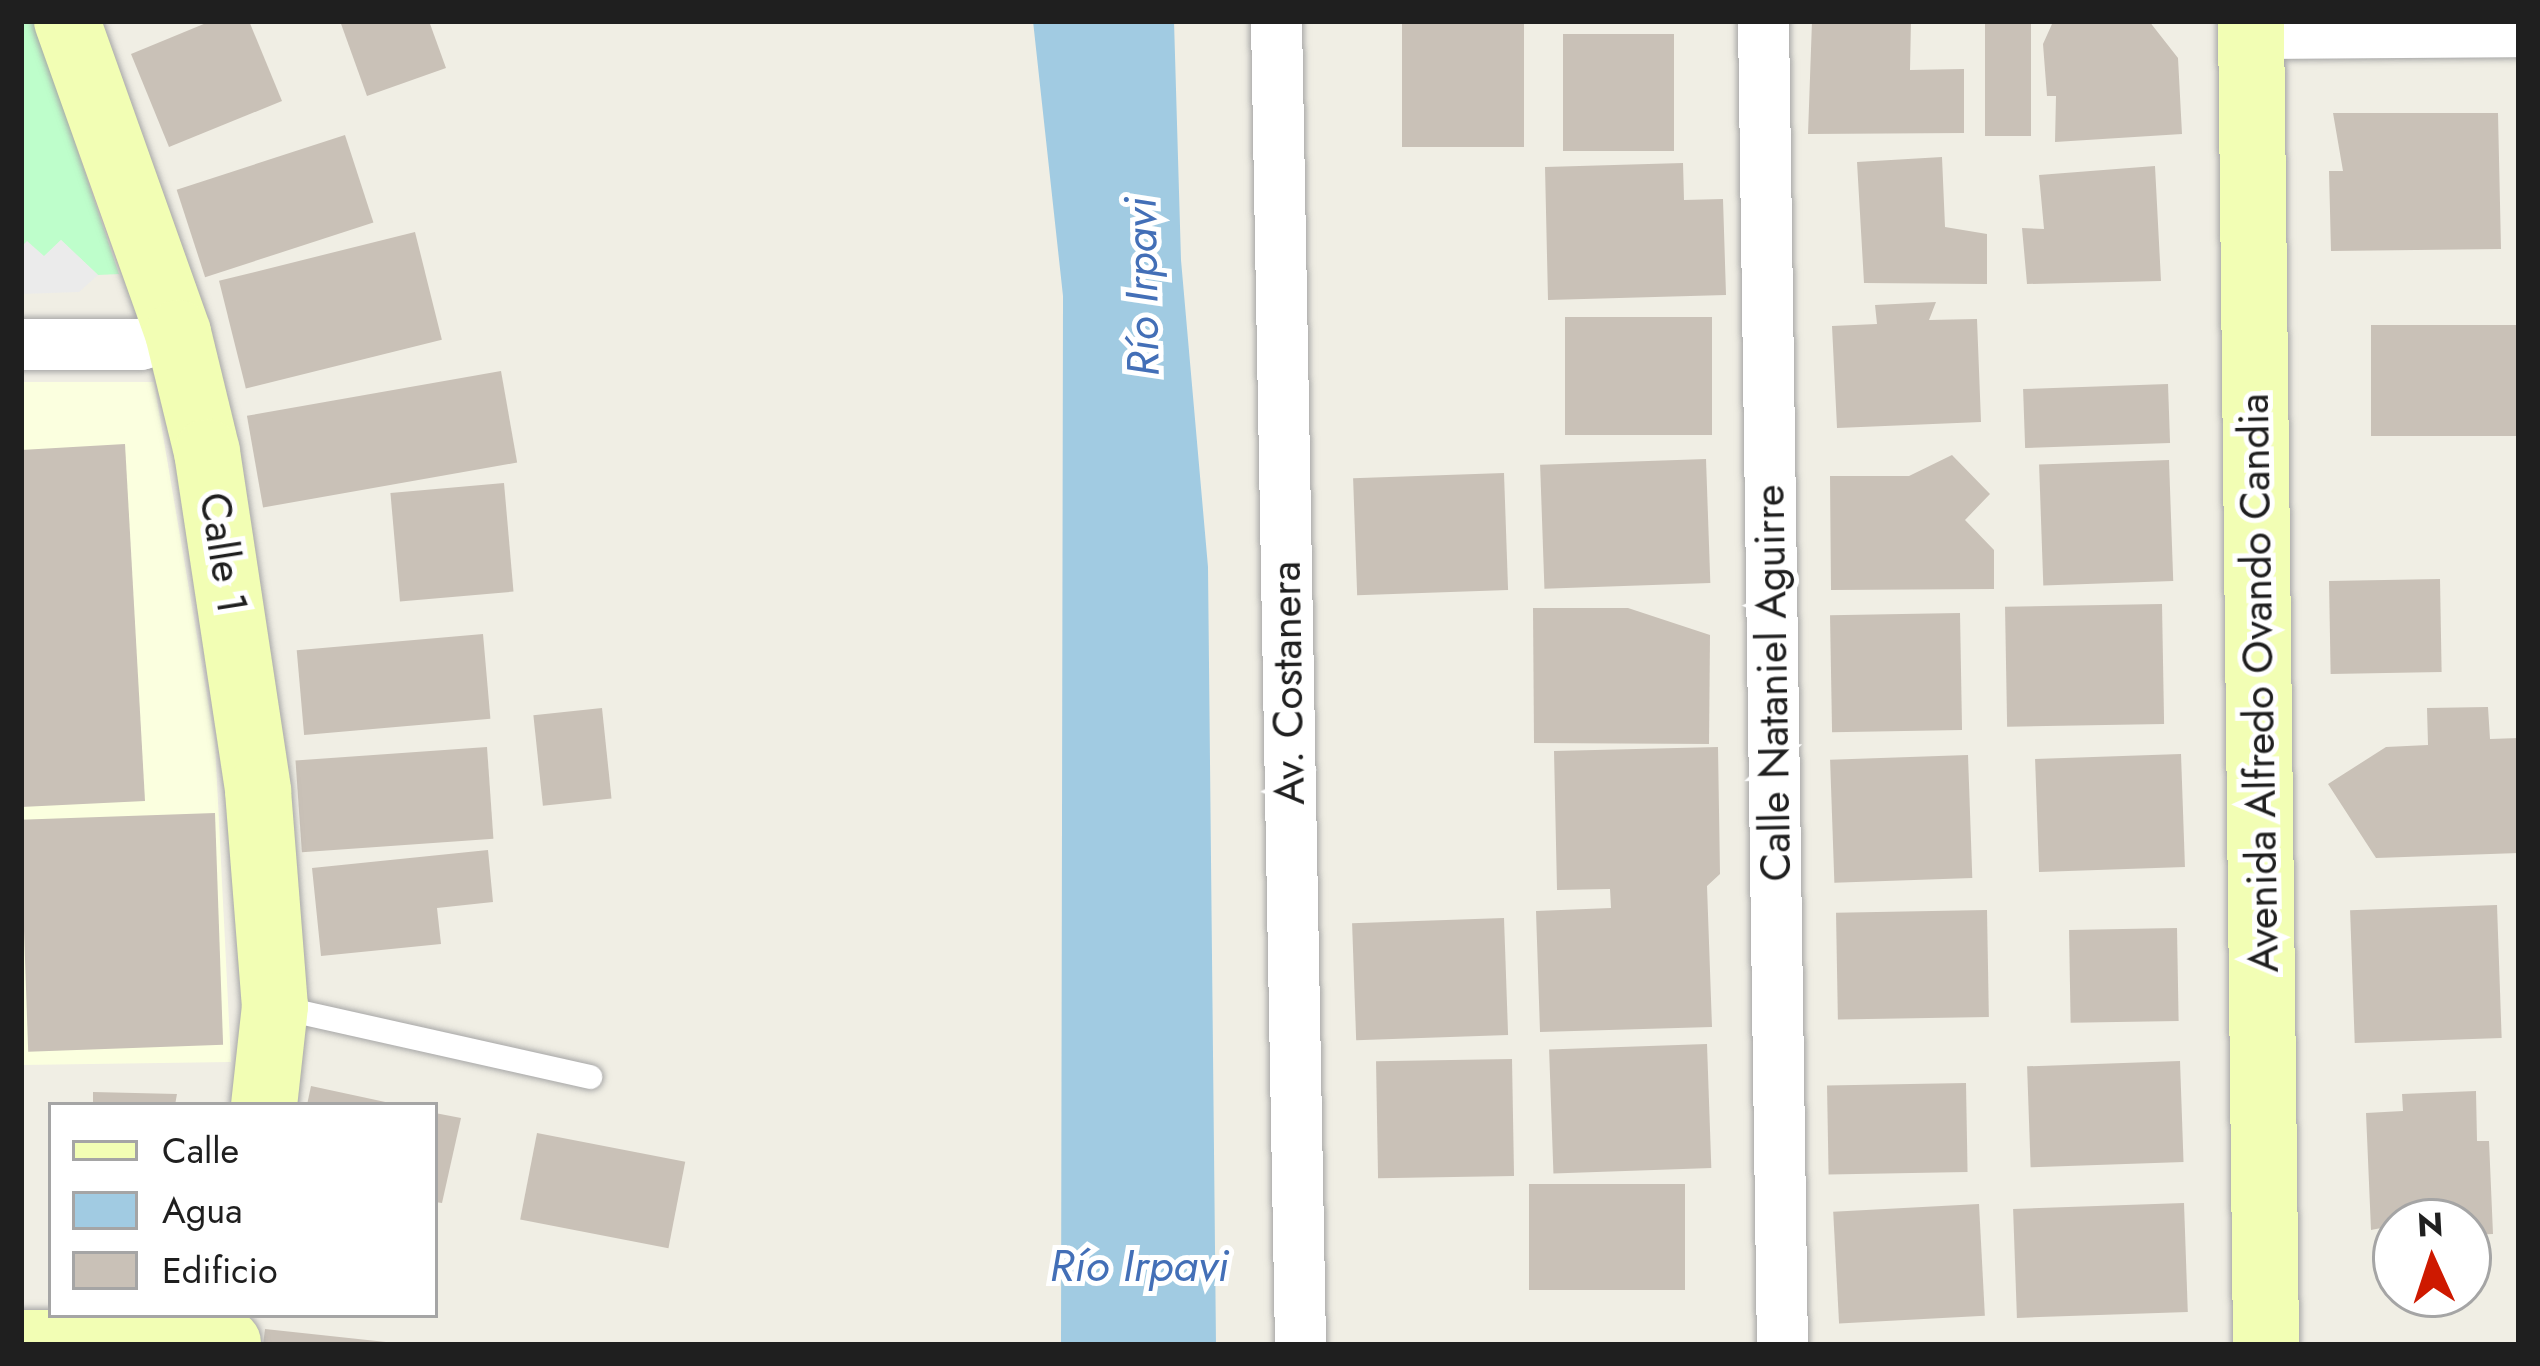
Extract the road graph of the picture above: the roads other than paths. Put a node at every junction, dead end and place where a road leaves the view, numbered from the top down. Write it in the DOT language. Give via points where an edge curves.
graph roads {
  1 [pos="67,21"];
  2 [pos="1276,21"];
  3 [pos="1763,21"];
  4 [pos="2251,27"];
  5 [pos="2519,32"];
  6 [pos="178,333"];
  7 [pos="21,344"];
  8 [pos="275,1006"];
  9 [pos="590,1077"];
  10 [pos="264,1102"];
  11 [pos="229,1334"];
  12 [pos="21,1343"];
  13 [pos="1300,1345"];
  14 [pos="1782,1345"];
  15 [pos="2266,1345"];
  1 -- 6 [label="street, Calle 1"];
  2 -- 13 [label="street, Av. Costanera"];
  3 -- 14 [label="street, Calle Nataniel Aguirre"];
  4 -- 5 [label="street"];
  4 -- 15 [label="street, Avenida Alfredo Ovando Candia"];
  6 -- 7 [label="street" via="140,344"];
  6 -- 8 [label="street, Calle 1" via="207,452 244,683"];
  8 -- 9 [label="lane"];
  8 -- 10 [label="street, Calle 1"];
  11 -- 12 [label="street"];
}
